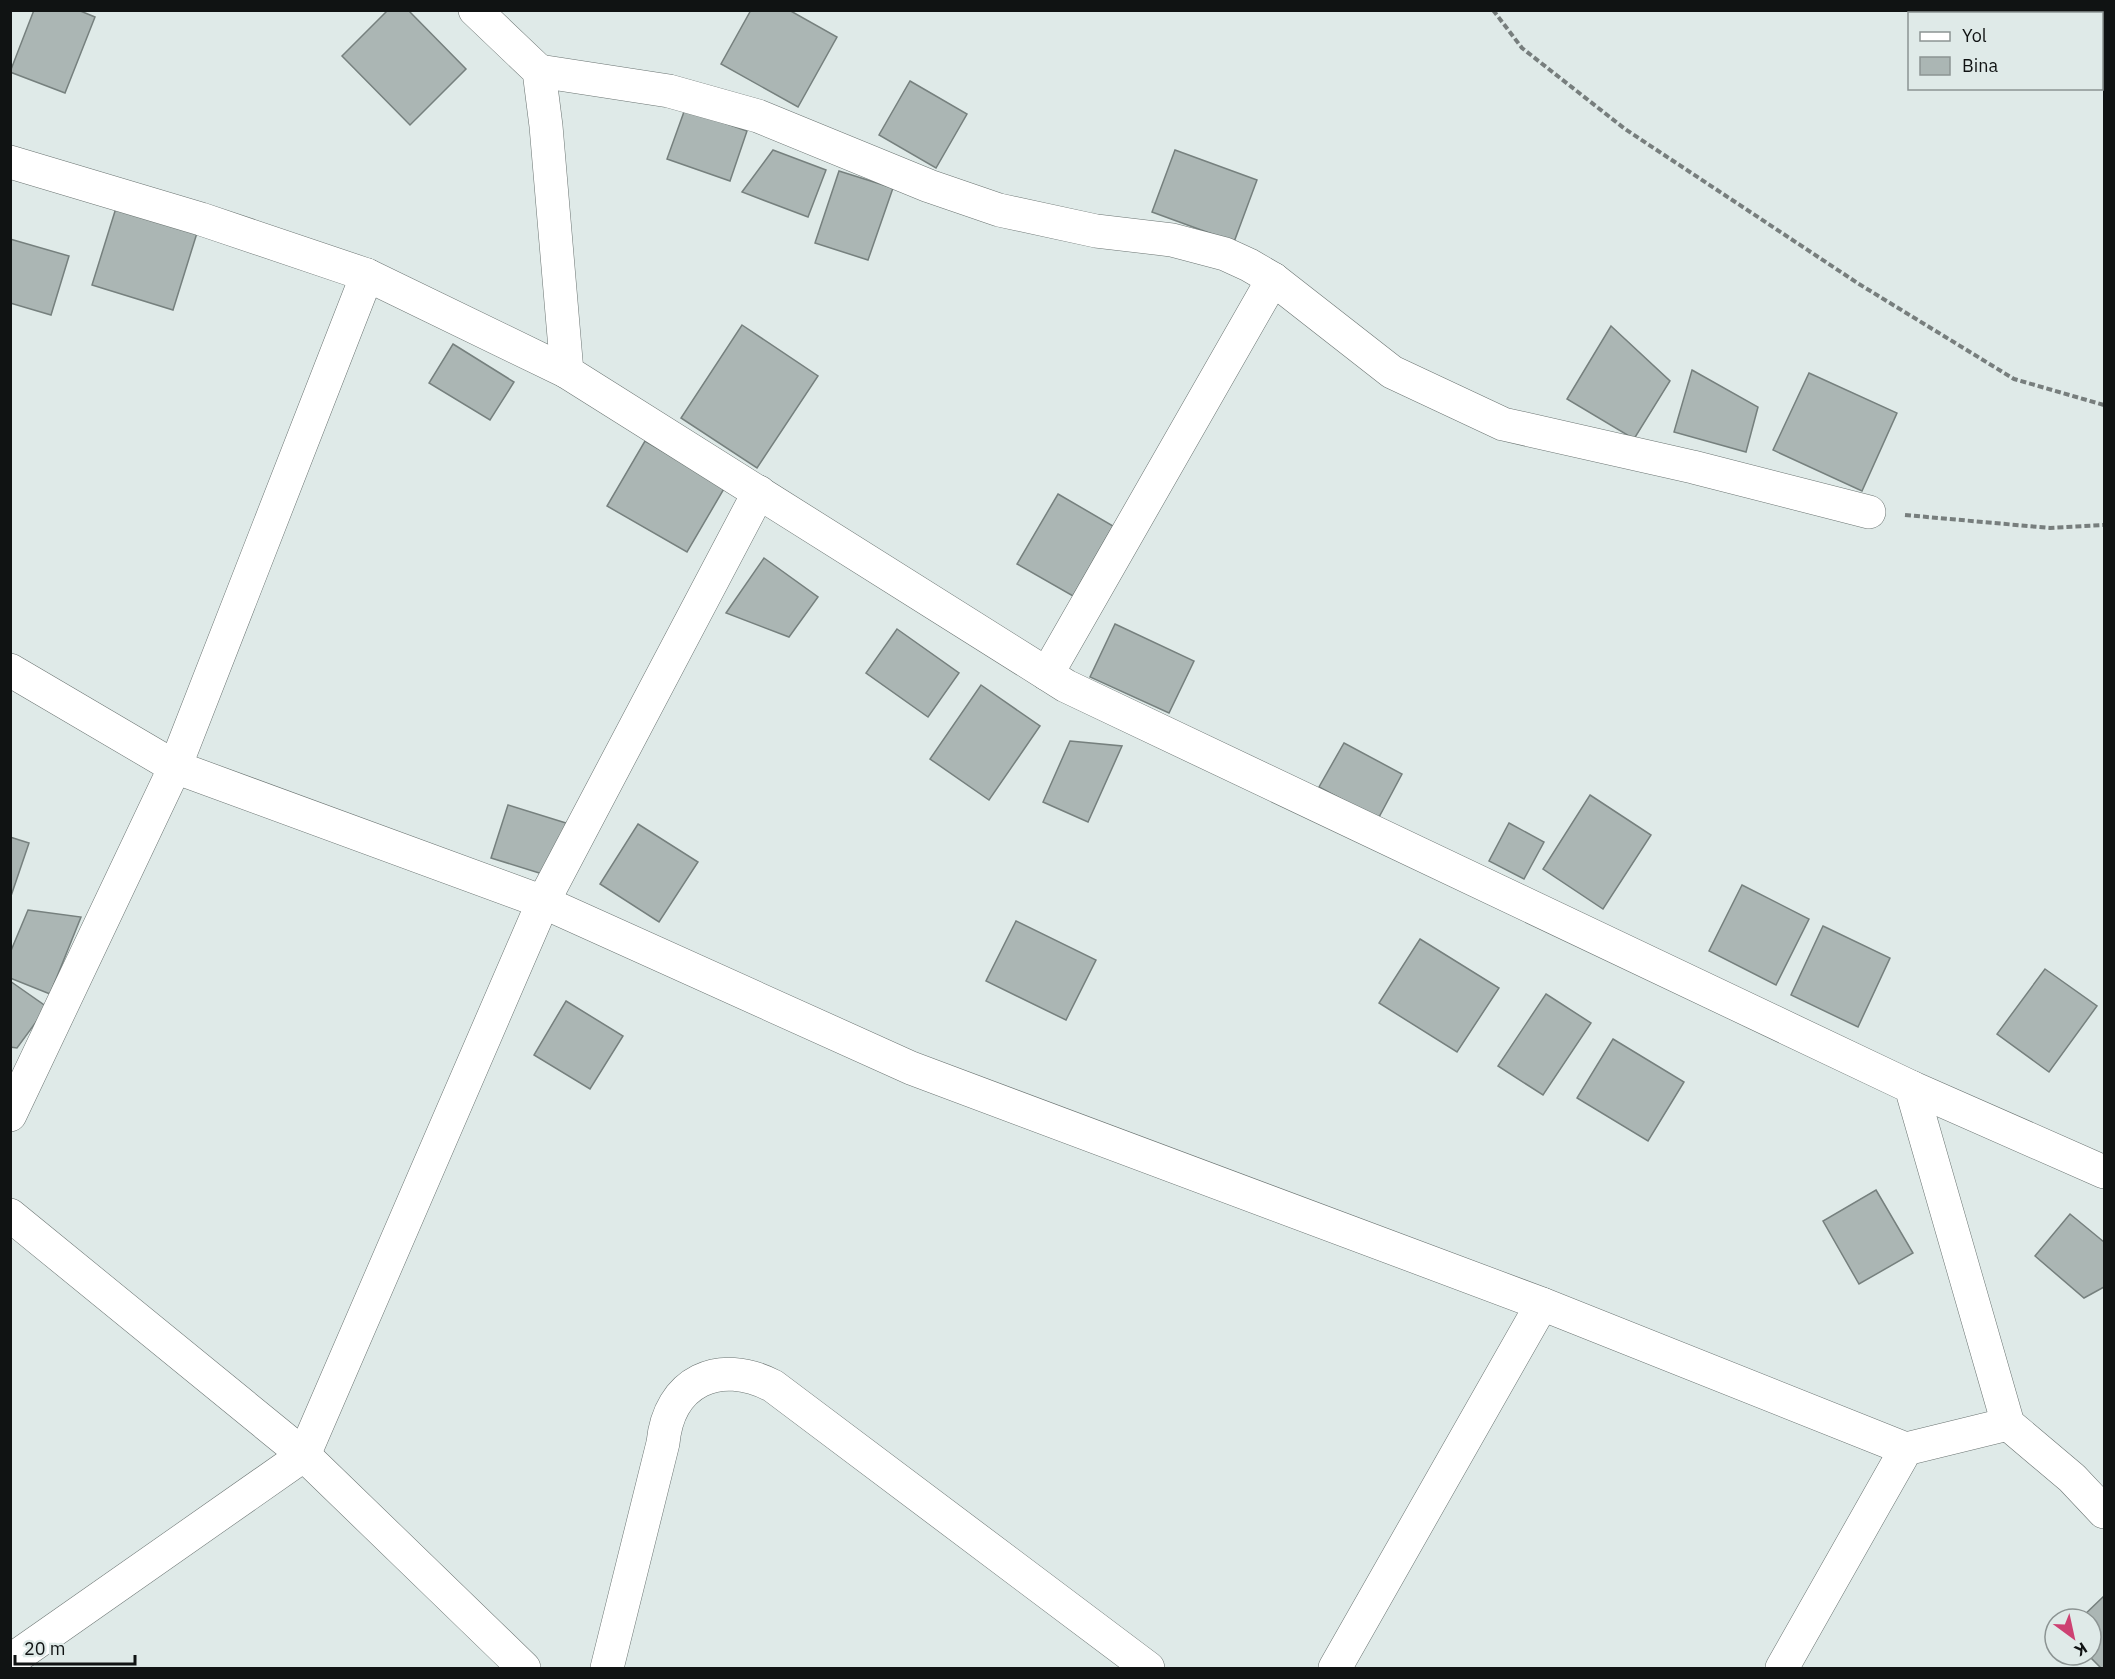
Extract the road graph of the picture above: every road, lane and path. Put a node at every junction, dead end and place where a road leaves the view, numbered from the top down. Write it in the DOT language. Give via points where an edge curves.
graph roads {
  1 [pos="475,10"];
  2 [pos="1493,10"];
  3 [pos="539,71"];
  4 [pos="10,162"];
  5 [pos="368,274"];
  6 [pos="1273,279"];
  7 [pos="567,372"];
  8 [pos="2104,405"];
  9 [pos="759,492"];
  10 [pos="1869,512"];
  11 [pos="2104,525"];
  12 [pos="10,670"];
  13 [pos="1047,674"];
  14 [pos="176,767"];
  15 [pos="543,902"];
  16 [pos="1911,1087"];
  17 [pos="10,1115"];
  18 [pos="2104,1172"];
  19 [pos="10,1215"];
  20 [pos="1542,1304"];
  21 [pos="2008,1424"];
  22 [pos="1906,1449"];
  23 [pos="304,1455"];
  24 [pos="2104,1512"];
  25 [pos="10,1661"];
  26 [pos="524,1668"];
  27 [pos="607,1668"];
  28 [pos="1148,1668"];
  29 [pos="1335,1668"];
  30 [pos="1782,1668"];
  1 -- 3 [label="street"];
  2 -- 8 [label="path" via="1522,48 1625,129 1859,284 2014,378"];
  3 -- 6 [label="street" via="669,91 758,116 929,186 999,210 1096,231 1199,246 1241,261"];
  3 -- 7 [label="street"];
  4 -- 5 [label="street" via="129,196"];
  5 -- 7 [label="street"];
  5 -- 14 [label="street"];
  6 -- 10 [label="street" via="1392,372 1503,424"];
  6 -- 13 [label="street"];
  7 -- 9 [label="street"];
  9 -- 13 [label="street"];
  9 -- 15 [label="street"];
  10 -- 11 [label="path" via="2050,528"];
  12 -- 14 [label="street"];
  13 -- 16 [label="street"];
  14 -- 15 [label="street"];
  14 -- 17 [label="street"];
  15 -- 20 [label="street" via="911,1068"];
  15 -- 23 [label="street"];
  16 -- 18 [label="street"];
  16 -- 21 [label="street"];
  19 -- 23 [label="street"];
  20 -- 22 [label="street"];
  20 -- 29 [label="street"];
  21 -- 22 [label="street"];
  21 -- 24 [label="street" via="2072,1478"];
  22 -- 30 [label="street"];
  23 -- 25 [label="street"];
  23 -- 26 [label="street"];
  27 -- 28 [label="street" via="670,1412 679,1398 705,1379 740,1373 773,1386"];
}
